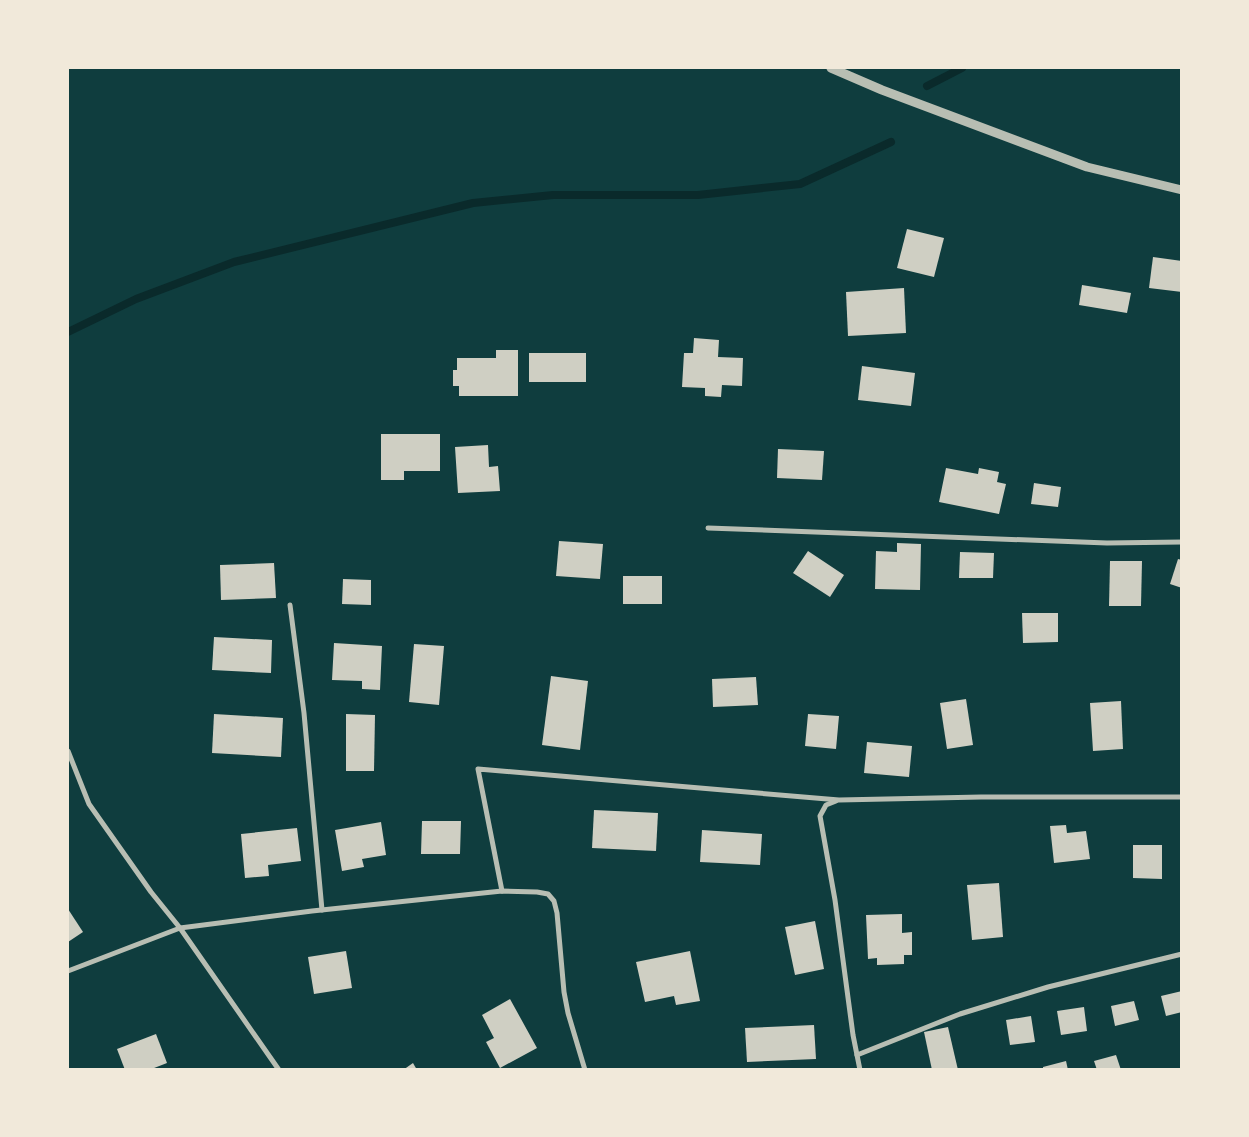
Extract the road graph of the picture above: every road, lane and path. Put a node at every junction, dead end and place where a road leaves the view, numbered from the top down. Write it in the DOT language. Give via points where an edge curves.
graph roads {
  1 [pos="831,68"];
  2 [pos="1182,190"];
  3 [pos="708,528"];
  4 [pos="1182,542"];
  5 [pos="290,605"];
  6 [pos="68,751"];
  7 [pos="1182,797"];
  8 [pos="839,800"];
  9 [pos="502,891"];
  10 [pos="322,910"];
  11 [pos="180,928"];
  12 [pos="1182,954"];
  13 [pos="68,971"];
  14 [pos="857,1055"];
  15 [pos="279,1070"];
  16 [pos="585,1070"];
  17 [pos="860,1070"];
  1 -- 2 [label="street" via="1087,167"];
  3 -- 4 [label="street" via="1107,544"];
  5 -- 10 [label="street" via="304,713"];
  6 -- 11 [label="street" via="89,804"];
  7 -- 8 [label="street"];
  8 -- 9 [label="street" via="478,769"];
  8 -- 14 [label="street" via="826,805 820,816"];
  9 -- 10 [label="street"];
  9 -- 16 [label="street" via="548,894 554,901 564,992"];
  10 -- 11 [label="street"];
  11 -- 13 [label="street"];
  11 -- 15 [label="street"];
  12 -- 14 [label="street" via="1048,987 960,1014"];
  14 -- 17 [label="street"];
}
